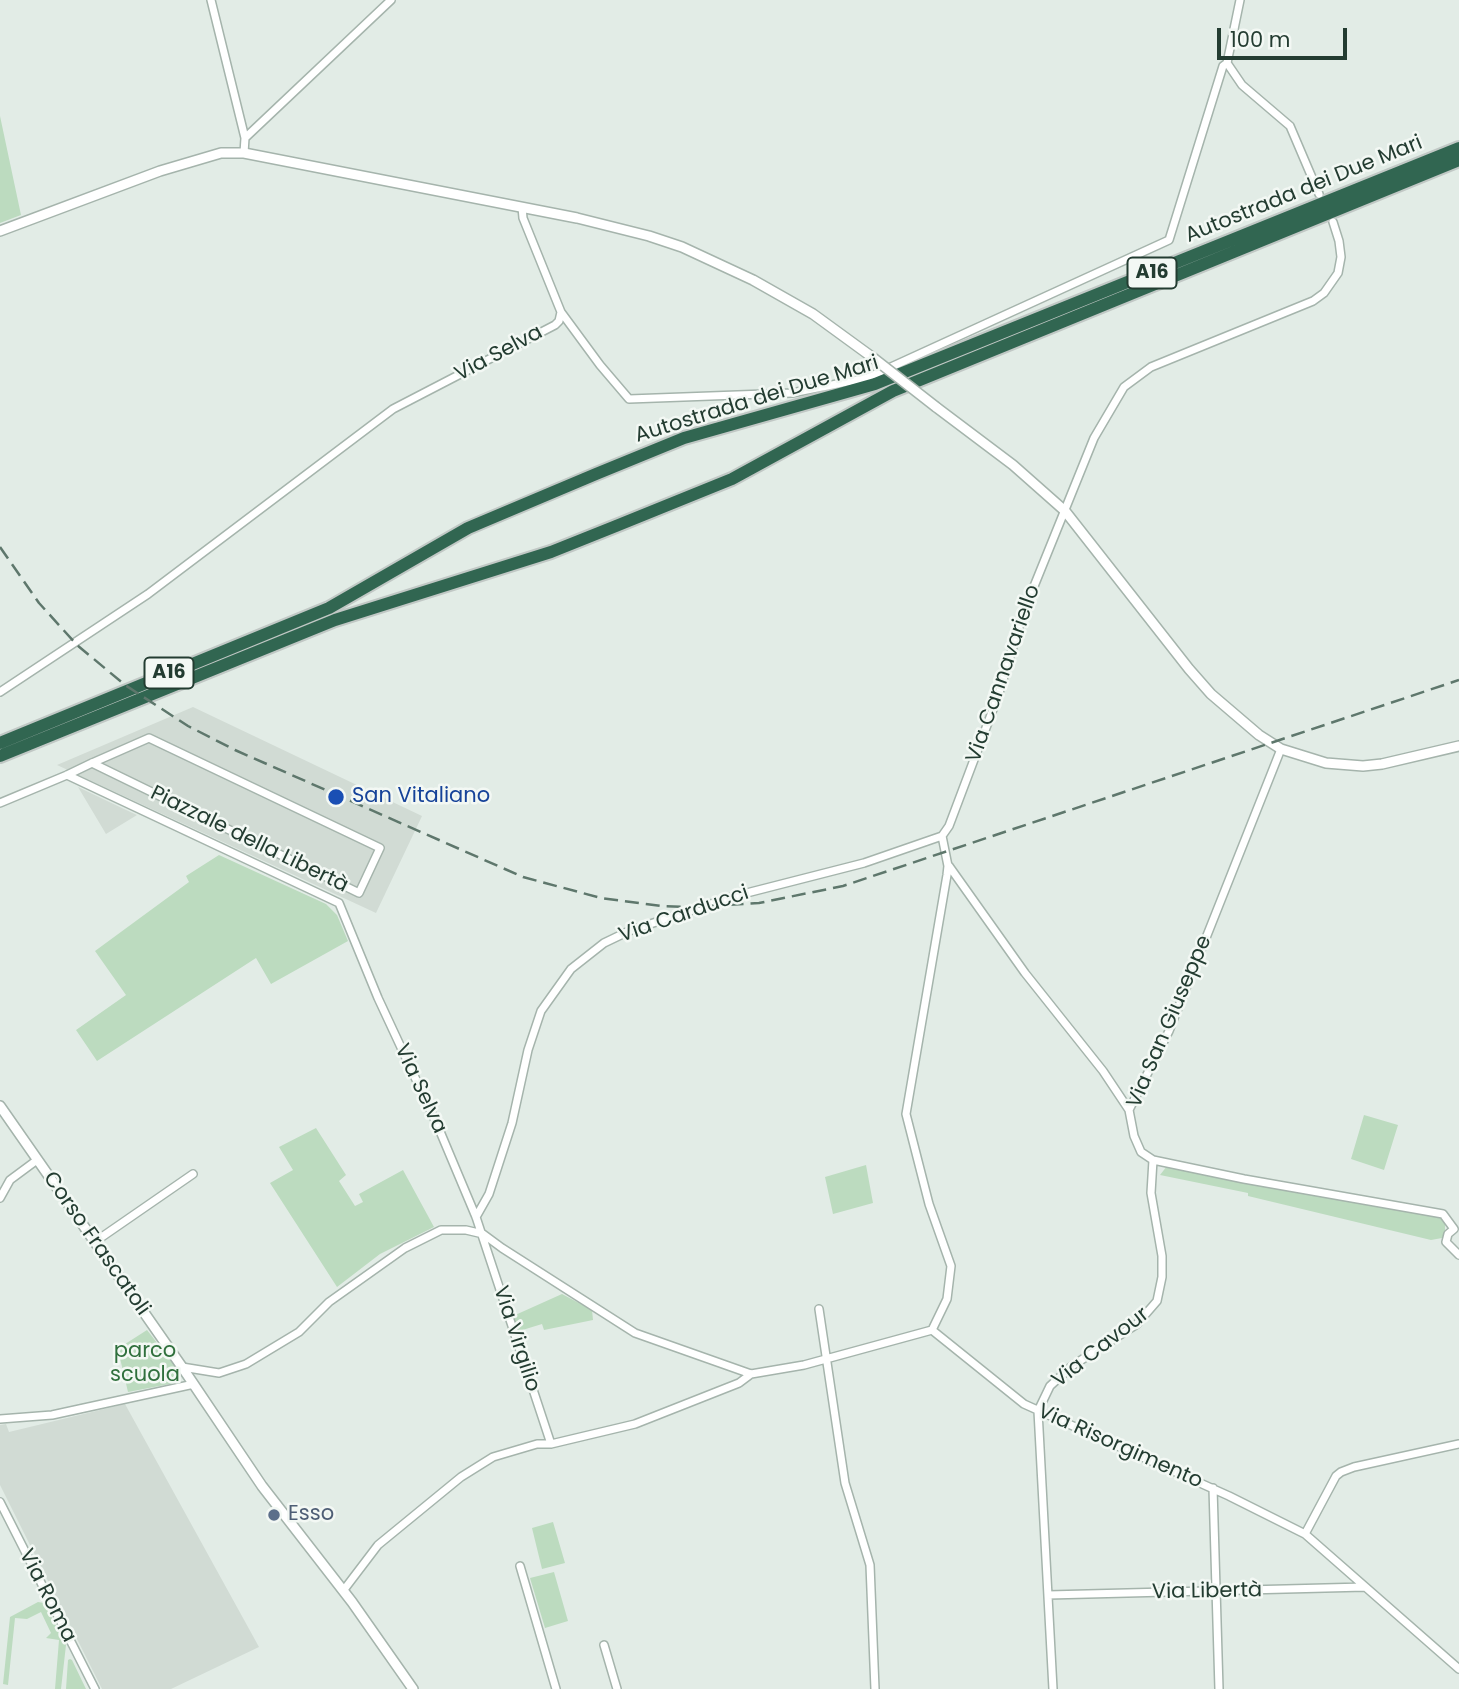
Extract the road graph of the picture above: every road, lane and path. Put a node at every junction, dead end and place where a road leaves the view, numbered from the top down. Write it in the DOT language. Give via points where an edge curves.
graph roads {
  1 [pos="211,0"];
  2 [pos="391,0"];
  3 [pos="1240,0"];
  4 [pos="1227,63"];
  5 [pos="244,138"];
  6 [pos="1459,148"];
  7 [pos="244,153"];
  8 [pos="1459,160"];
  9 [pos="1320,194"];
  10 [pos="522,207"];
  11 [pos="1333,222"];
  12 [pos="0,231"];
  13 [pos="561,312"];
  14 [pos="1065,511"];
  15 [pos="0,692"];
  16 [pos="0,743"];
  17 [pos="1459,746"];
  18 [pos="1281,749"];
  19 [pos="0,756"];
  20 [pos="92,763"];
  21 [pos="67,775"];
  22 [pos="0,803"];
  23 [pos="942,836"];
  24 [pos="948,866"];
  25 [pos="0,1106"];
  26 [pos="1129,1111"];
  27 [pos="37,1160"];
  28 [pos="1153,1160"];
  29 [pos="194,1174"];
  30 [pos="0,1198"];
  31 [pos="476,1217"];
  32 [pos="483,1234"];
  33 [pos="96,1241"];
  34 [pos="1459,1255"];
  35 [pos="819,1309"];
  36 [pos="932,1330"];
  37 [pos="827,1358"];
  38 [pos="181,1365"];
  39 [pos="751,1374"];
  40 [pos="194,1384"];
  41 [pos="1038,1411"];
  42 [pos="0,1419"];
  43 [pos="551,1444"];
  44 [pos="1459,1444"];
  45 [pos="1213,1488"];
  46 [pos="0,1502"];
  47 [pos="1305,1535"];
  48 [pos="520,1566"];
  49 [pos="1366,1587"];
  50 [pos="343,1591"];
  51 [pos="1217,1592"];
  52 [pos="1048,1595"];
  53 [pos="604,1645"];
  54 [pos="1459,1669"];
  55 [pos="95,1689"];
  56 [pos="413,1689"];
  57 [pos="556,1689"];
  58 [pos="617,1689"];
  59 [pos="875,1689"];
  60 [pos="1053,1689"];
  61 [pos="1219,1689"];
  1 -- 5 [label="street"];
  2 -- 5 [label="street"];
  3 -- 4 [label="street"];
  4 -- 9 [label="street" via="1242,85 1290,126"];
  4 -- 13 [label="street" via="1169,240 867,378 792,393 629,399"];
  5 -- 7 [label="street"];
  6 -- 16 [label="highway, Autostrada dei Due Mari / A16" via="875,384 684,438 468,528 329,608"];
  7 -- 10 [label="street"];
  7 -- 12 [label="street" via="221,153 160,171"];
  8 -- 19 [label="highway, Autostrada dei Due Mari / A16" via="893,391 732,479 551,552 335,620"];
  10 -- 13 [label="street, Via Selva"];
  10 -- 14 [label="street, bridge" via="621,227 682,247 813,314 1013,465"];
  11 -- 14 [label="street, Via Cannavariello" via="1341,257 1338,273 1324,293 1150,367 1131,381 1094,438"];
  13 -- 15 [label="street, Via Selva" via="555,325 393,409 148,594"];
  14 -- 18 [label="street" via="1211,694"];
  14 -- 23 [label="street, Via Cannavariello" via="1024,611 980,746"];
  17 -- 18 [label="street" via="1363,766 1326,763"];
  18 -- 26 [label="street, Via San Giuseppe" via="1169,1031"];
  20 -- 20 [label="street, Piazzale della Libertà" via="149,738 380,848 359,893"];
  20 -- 21 [label="street"];
  21 -- 22 [label="street"];
  21 -- 31 [label="street, Via Selva" via="339,903"];
  23 -- 24 [label="street"];
  23 -- 31 [label="street, Via Carducci" via="629,931 604,943 571,969 541,1011 527,1050 512,1123 489,1194"];
  24 -- 26 [label="street"];
  24 -- 36 [label="street" via="906,1114 951,1266 947,1299"];
  25 -- 27 [label="street, Corso Frascatoli"];
  26 -- 28 [label="street, Via San Giuseppe" via="1138,1146"];
  27 -- 30 [label="street" via="10,1180"];
  27 -- 33 [label="street, Corso Frascatoli"];
  28 -- 34 [label="street" via="1443,1214 1454,1230 1446,1242"];
  28 -- 41 [label="street, Via Cavour" via="1151,1193 1162,1256 1157,1301 1137,1324 1072,1366 1050,1386"];
  29 -- 33 [label="street"];
  31 -- 32 [label="street, Via Selva"];
  32 -- 38 [label="street" via="441,1230 405,1248 329,1301 299,1332 246,1364 219,1373"];
  32 -- 39 [label="street" via="635,1333"];
  32 -- 43 [label="street, Via Virgilio"];
  33 -- 38 [label="street, Corso Frascatoli"];
  35 -- 37 [label="street"];
  36 -- 37 [label="street"];
  36 -- 41 [label="street, Via Risorgimento"];
  37 -- 39 [label="street"];
  37 -- 59 [label="street" via="845,1483 870,1565"];
  38 -- 40 [label="street, Corso Frascatoli"];
  39 -- 43 [label="street" via="658,1416"];
  40 -- 42 [label="street" via="52,1415"];
  40 -- 50 [label="street, Corso Frascatoli" via="261,1486"];
  41 -- 45 [label="street, Via Risorgimento"];
  41 -- 52 [label="street"];
  43 -- 50 [label="street" via="493,1457 461,1477 378,1545"];
  44 -- 47 [label="street" via="1341,1472"];
  45 -- 47 [label="street, Via Risorgimento"];
  45 -- 51 [label="street"];
  46 -- 55 [label="street, Via Roma"];
  47 -- 49 [label="street, Via Risorgimento"];
  48 -- 57 [label="street"];
  49 -- 51 [label="street, Via Libertà"];
  49 -- 54 [label="street, Via Risorgimento"];
  50 -- 56 [label="street, Corso Frascatoli"];
  51 -- 52 [label="street, Via Libertà"];
  51 -- 61 [label="street"];
  52 -- 60 [label="street"];
  53 -- 58 [label="street"];
}
